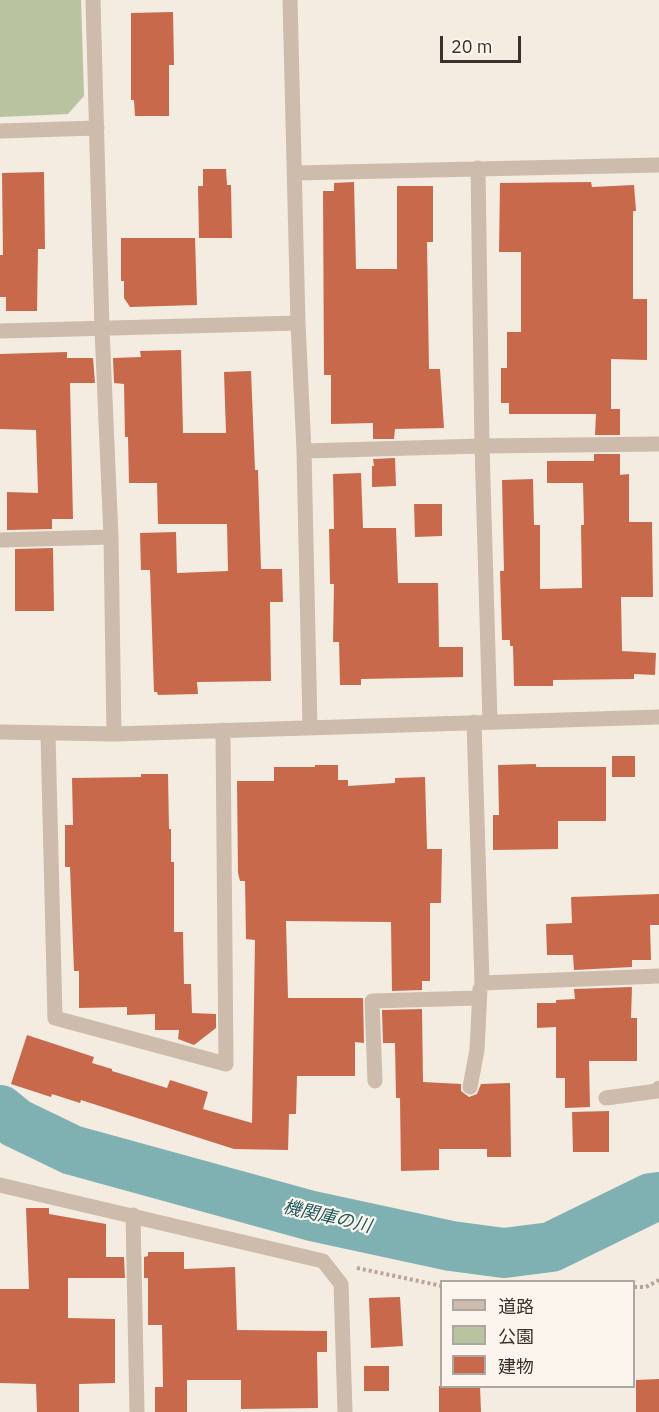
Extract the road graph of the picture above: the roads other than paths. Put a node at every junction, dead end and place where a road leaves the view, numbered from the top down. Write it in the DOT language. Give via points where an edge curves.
graph roads {
  1 [pos="93,0"];
  2 [pos="290,0"];
  3 [pos="96,128"];
  4 [pos="0,131"];
  5 [pos="659,165"];
  6 [pos="478,168"];
  7 [pos="295,173"];
  8 [pos="298,323"];
  9 [pos="102,329"];
  10 [pos="0,331"];
  11 [pos="659,444"];
  12 [pos="482,446"];
  13 [pos="304,451"];
  14 [pos="111,537"];
  15 [pos="0,540"];
  16 [pos="659,717"];
  17 [pos="490,721"];
  18 [pos="474,722"];
  19 [pos="310,727"];
  20 [pos="223,730"];
  21 [pos="0,732"];
  22 [pos="48,734"];
  23 [pos="114,734"];
  24 [pos="659,976"];
  25 [pos="480,990"];
  26 [pos="375,1080"];
  27 [pos="470,1087"];
  28 [pos="659,1088"];
  29 [pos="606,1098"];
  30 [pos="0,1185"];
  31 [pos="134,1215"];
  32 [pos="137,1412"];
  33 [pos="345,1412"];
  1 -- 3 [label="street"];
  2 -- 7 [label="street"];
  3 -- 4 [label="street"];
  3 -- 9 [label="street"];
  5 -- 6 [label="street"];
  6 -- 7 [label="street"];
  6 -- 12 [label="street"];
  7 -- 8 [label="street"];
  8 -- 9 [label="street"];
  8 -- 13 [label="street"];
  9 -- 10 [label="street"];
  9 -- 14 [label="street"];
  11 -- 12 [label="street"];
  12 -- 13 [label="street"];
  12 -- 17 [label="street"];
  13 -- 19 [label="street"];
  14 -- 15 [label="street"];
  14 -- 23 [label="street"];
  16 -- 17 [label="street"];
  17 -- 18 [label="street"];
  18 -- 19 [label="street"];
  18 -- 25 [label="street"];
  19 -- 20 [label="street"];
  20 -- 22 [label="street" via="226,1064 55,1018"];
  20 -- 23 [label="street"];
  21 -- 22 [label="street"];
  22 -- 23 [label="street"];
  24 -- 25 [label="street"];
  25 -- 26 [label="street" via="372,1001"];
  25 -- 27 [label="street" via="477,1050"];
  28 -- 29 [label="street"];
  30 -- 31 [label="street"];
  31 -- 32 [label="street"];
  31 -- 33 [label="street" via="323,1261 341,1284"];
}
